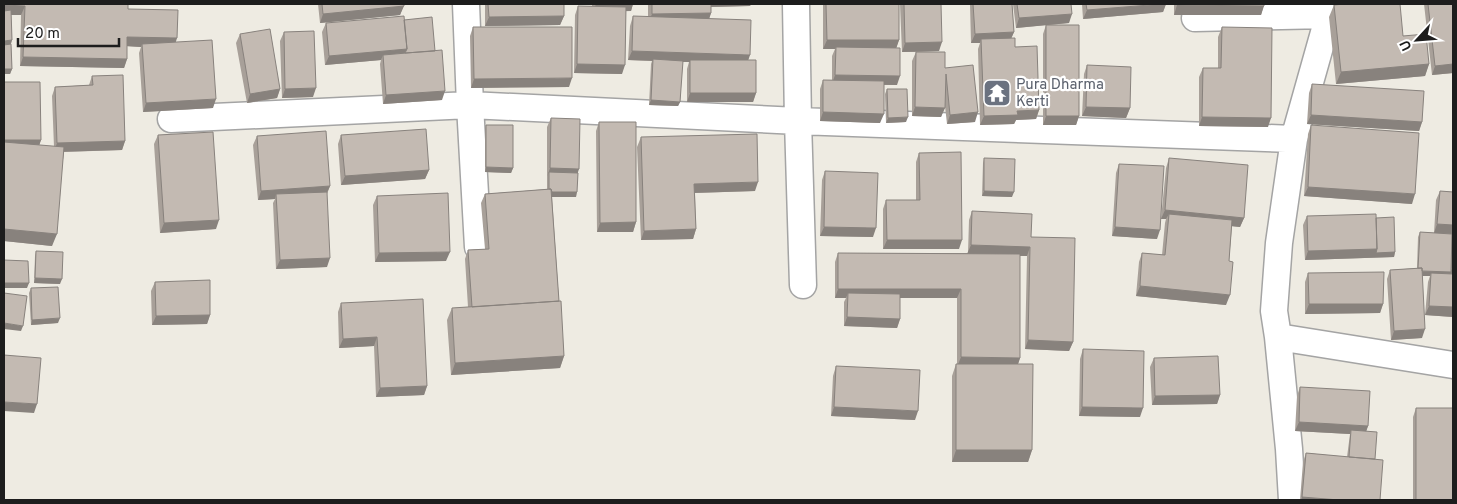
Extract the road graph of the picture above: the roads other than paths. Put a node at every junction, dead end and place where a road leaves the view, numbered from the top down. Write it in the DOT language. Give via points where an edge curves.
graph roads {
  1 [pos="466,4"];
  2 [pos="796,4"];
  3 [pos="1330,9"];
  4 [pos="1195,18"];
  5 [pos="470,105"];
  6 [pos="171,119"];
  7 [pos="798,120"];
  8 [pos="1294,139"];
  9 [pos="478,247"];
  10 [pos="803,285"];
  11 [pos="1278,337"];
  12 [pos="1453,365"];
  13 [pos="1292,500"];
  1 -- 5 [label="street"];
  2 -- 7 [label="street"];
  3 -- 4 [label="street"];
  3 -- 8 [label="street"];
  5 -- 6 [label="street"];
  5 -- 7 [label="street"];
  5 -- 9 [label="street"];
  7 -- 8 [label="street"];
  7 -- 10 [label="street"];
  8 -- 11 [label="street" via="1279,243 1274,311"];
  11 -- 12 [label="street"];
  11 -- 13 [label="street"];
}
